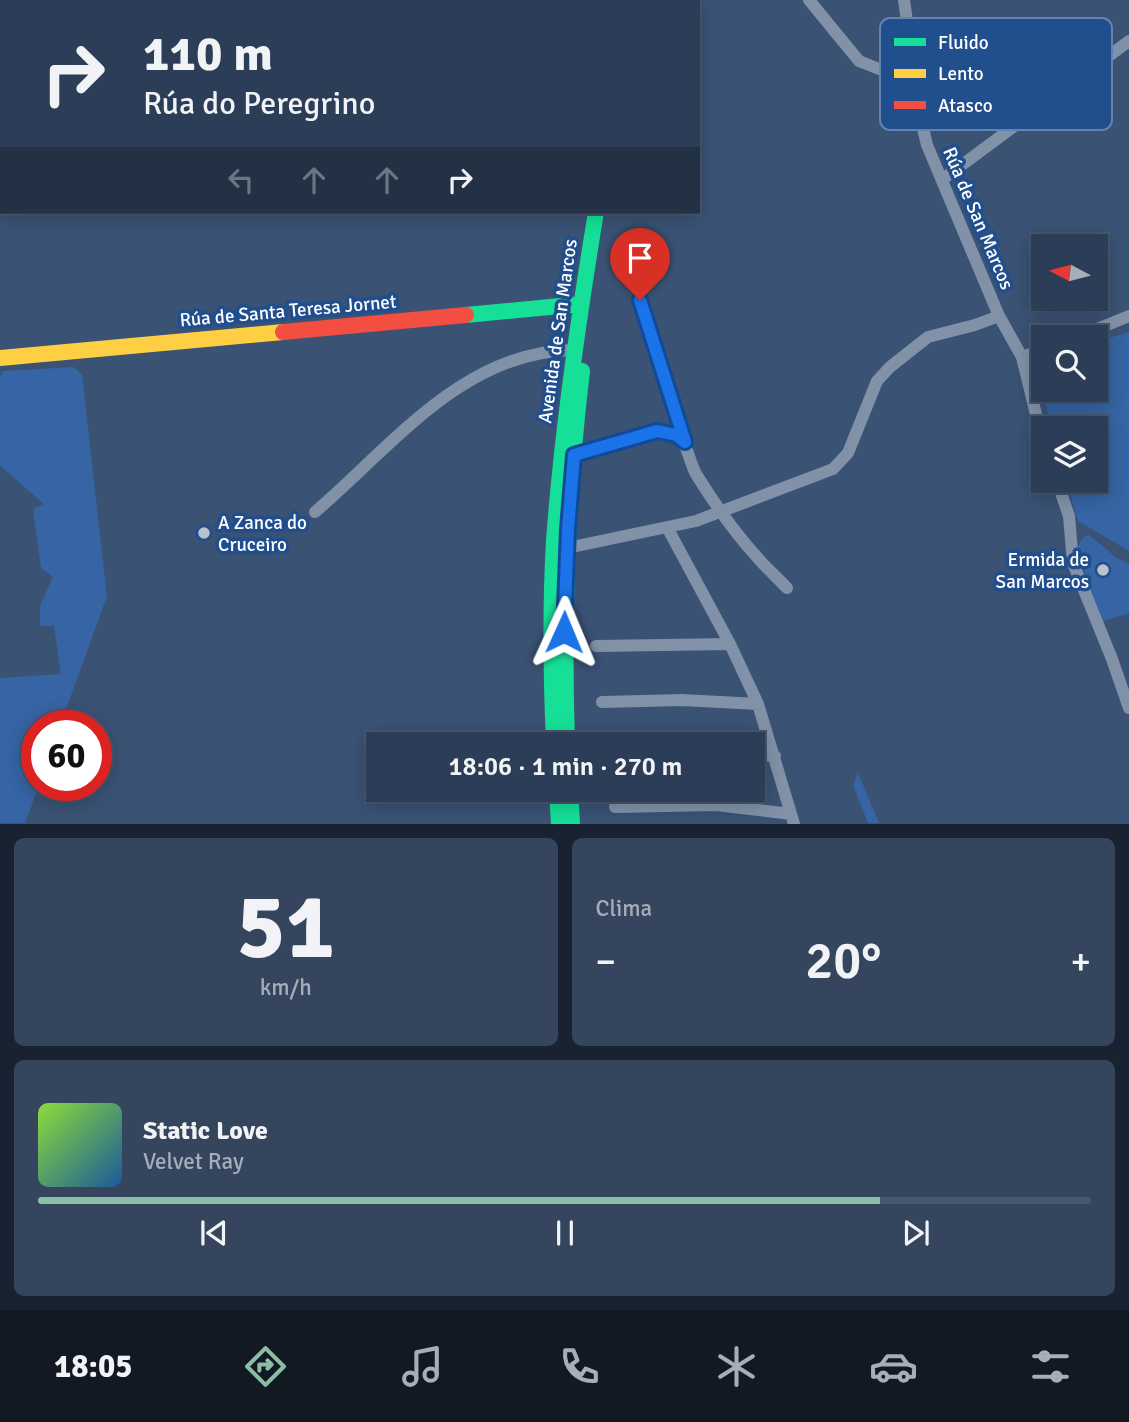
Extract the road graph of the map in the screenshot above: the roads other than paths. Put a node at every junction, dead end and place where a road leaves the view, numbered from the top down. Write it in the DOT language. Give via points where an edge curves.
graph roads {
  1 [pos="809,0"];
  2 [pos="904,0"];
  3 [pos="907,18"];
  4 [pos="1129,41"];
  5 [pos="1112,54"];
  6 [pos="880,70"];
  7 [pos="923,130"];
  8 [pos="1009,130"];
  9 [pos="943,179"];
  10 [pos="596,214"];
  11 [pos="605,214"];
  12 [pos="605,214"];
  13 [pos="640,300"];
  14 [pos="580,303"];
  15 [pos="999,316"];
  16 [pos="1129,316"];
  17 [pos="1107,325"];
  18 [pos="573,350"];
  19 [pos="1031,353"];
  20 [pos="1021,357"];
  21 [pos="0,358"];
  22 [pos="580,389"];
  23 [pos="1036,416"];
  24 [pos="685,442"];
  25 [pos="565,461"];
  26 [pos="1061,493"];
  27 [pos="315,512"];
  28 [pos="719,512"];
  29 [pos="668,528"];
  30 [pos="575,547"];
  31 [pos="787,588"];
  32 [pos="552,622"];
  33 [pos="730,644"];
  34 [pos="596,646"];
  35 [pos="602,702"];
  36 [pos="758,704"];
  37 [pos="1129,708"];
  38 [pos="554,732"];
  39 [pos="567,732"];
  40 [pos="765,755"];
  41 [pos="775,756"];
  42 [pos="558,802"];
  43 [pos="571,802"];
  44 [pos="615,807"];
  45 [pos="793,819"];
  46 [pos="559,824"];
  47 [pos="572,824"];
  1 -- 6 [label="street" via="859,61"];
  2 -- 3 [label="street, Rúa de San Marcos"];
  4 -- 5 [label="street"];
  7 -- 9 [label="street, Rúa de San Marcos"];
  8 -- 9 [label="street"];
  9 -- 15 [label="street, Rúa de San Marcos"];
  10 -- 14 [label="main road, Avenida de San Marcos"];
  11 -- 14 [label="main road" via="587,296"];
  12 -- 22 [label="main road, Avenida de San Marcos"];
  13 -- 24 [label="street"];
  14 -- 18 [label="main road, Avenida de San Marcos"];
  14 -- 21 [label="main road, Rúa de Santa Teresa Jornet"];
  14 -- 22 [label="main road" via="584,315 577,367"];
  15 -- 20 [label="street, Rúa de San Marcos"];
  15 -- 28 [label="street" via="928,337 890,367 877,381 848,453 833,469"];
  16 -- 17 [label="street"];
  18 -- 25 [label="main road, Avenida de San Marcos"];
  18 -- 27 [label="street" via="548,350 511,359 468,382 426,410"];
  19 -- 20 [label="street"];
  20 -- 23 [label="street, Rúa de San Marcos"];
  22 -- 25 [label="main road, Avenida de San Marcos"];
  24 -- 25 [label="street" via="657,431"];
  24 -- 28 [label="street" via="694,470"];
  25 -- 30 [label="main road" via="568,529"];
  25 -- 30 [label="main road" via="560,541"];
  25 -- 32 [label="main road"];
  26 -- 37 [label="street" via="1069,516 1073,563"];
  28 -- 29 [label="street"];
  28 -- 31 [label="street"];
  29 -- 30 [label="street"];
  29 -- 33 [label="street"];
  30 -- 32 [label="main road" via="560,557"];
  30 -- 39 [label="main road" via="565,582"];
  32 -- 38 [label="main road"];
  33 -- 34 [label="street"];
  33 -- 36 [label="street"];
  35 -- 36 [label="street"];
  36 -- 41 [label="street"];
  40 -- 41 [label="street"];
  41 -- 45 [label="street"];
  42 -- 46 [label="main road"];
  43 -- 47 [label="main road"];
  44 -- 45 [label="street" via="716,805"];
}
